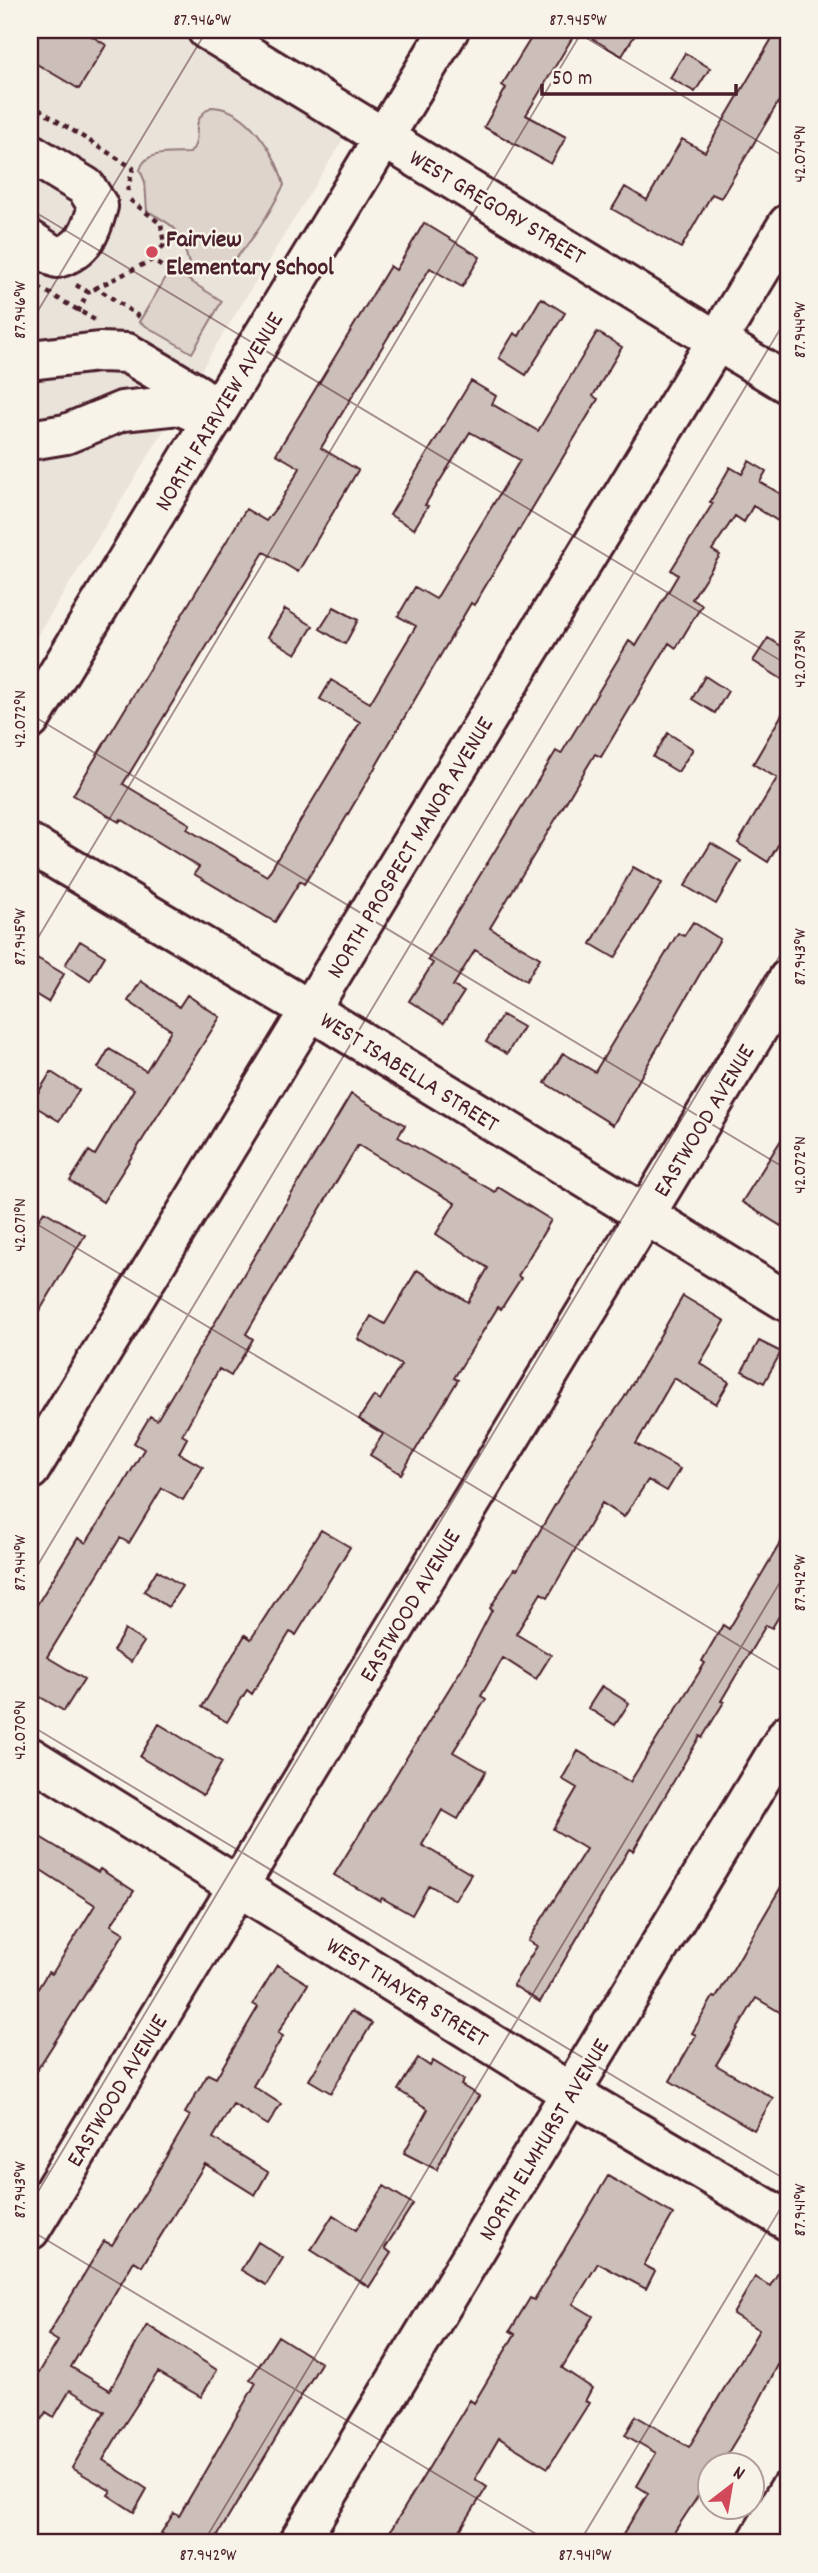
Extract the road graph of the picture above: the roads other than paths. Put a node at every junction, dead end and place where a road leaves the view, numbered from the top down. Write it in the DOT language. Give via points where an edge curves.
graph roads {
  1 [pos="207,30"];
  2 [pos="449,30"];
  3 [pos="384,137"];
  4 [pos="30,153"];
  5 [pos="788,224"];
  6 [pos="30,240"];
  7 [pos="718,341"];
  8 [pos="30,360"];
  9 [pos="788,384"];
  10 [pos="213,420"];
  11 [pos="30,440"];
  12 [pos="30,720"];
  13 [pos="30,844"];
  14 [pos="788,979"];
  15 [pos="310,1010"];
  16 [pos="777,1021"];
  17 [pos="644,1215"];
  18 [pos="788,1302"];
  19 [pos="30,1470"];
  20 [pos="788,1734"];
  21 [pos="30,1757"];
  22 [pos="240,1886"];
  23 [pos="571,2093"];
  24 [pos="788,2221"];
  25 [pos="30,2230"];
  26 [pos="788,2491"];
  27 [pos="298,2543"];
  28 [pos="757,2543"];
  1 -- 3 [label="street, WEST GREGORY STREET"];
  2 -- 3 [label="street, NORTH FAIRVIEW AVENUE"];
  3 -- 7 [label="street, WEST GREGORY STREET"];
  3 -- 10 [label="street, NORTH FAIRVIEW AVENUE"];
  4 -- 6 [label="street" via="86,187 98,206 93,225 74,253 57,258"];
  5 -- 7 [label="street, NORTH PROSPECT MANOR AVENUE"];
  7 -- 9 [label="street, WEST GREGORY STREET"];
  7 -- 15 [label="street, NORTH PROSPECT MANOR AVENUE"];
  8 -- 10 [label="street" via="99,352 127,354 198,395"];
  10 -- 11 [label="street" via="179,405 156,407 122,411 66,434"];
  10 -- 12 [label="street, NORTH FAIRVIEW AVENUE"];
  13 -- 15 [label="street, WEST ISABELLA STREET"];
  14 -- 16 [label="street, EASTWOOD AVENUE"];
  15 -- 17 [label="street, WEST ISABELLA STREET"];
  15 -- 19 [label="street, NORTH PROSPECT MANOR AVENUE"];
  16 -- 17 [label="street, EASTWOOD AVENUE"];
  17 -- 18 [label="street, WEST ISABELLA STREET"];
  17 -- 22 [label="street, EASTWOOD AVENUE"];
  20 -- 23 [label="street, NORTH ELMHURST AVENUE"];
  21 -- 22 [label="street, WEST THAYER STREET"];
  22 -- 23 [label="street, WEST THAYER STREET"];
  22 -- 25 [label="street, EASTWOOD AVENUE"];
  23 -- 24 [label="street, WEST THAYER STREET"];
  23 -- 27 [label="street, NORTH ELMHURST AVENUE"];
  26 -- 28 [label="street"];
}
